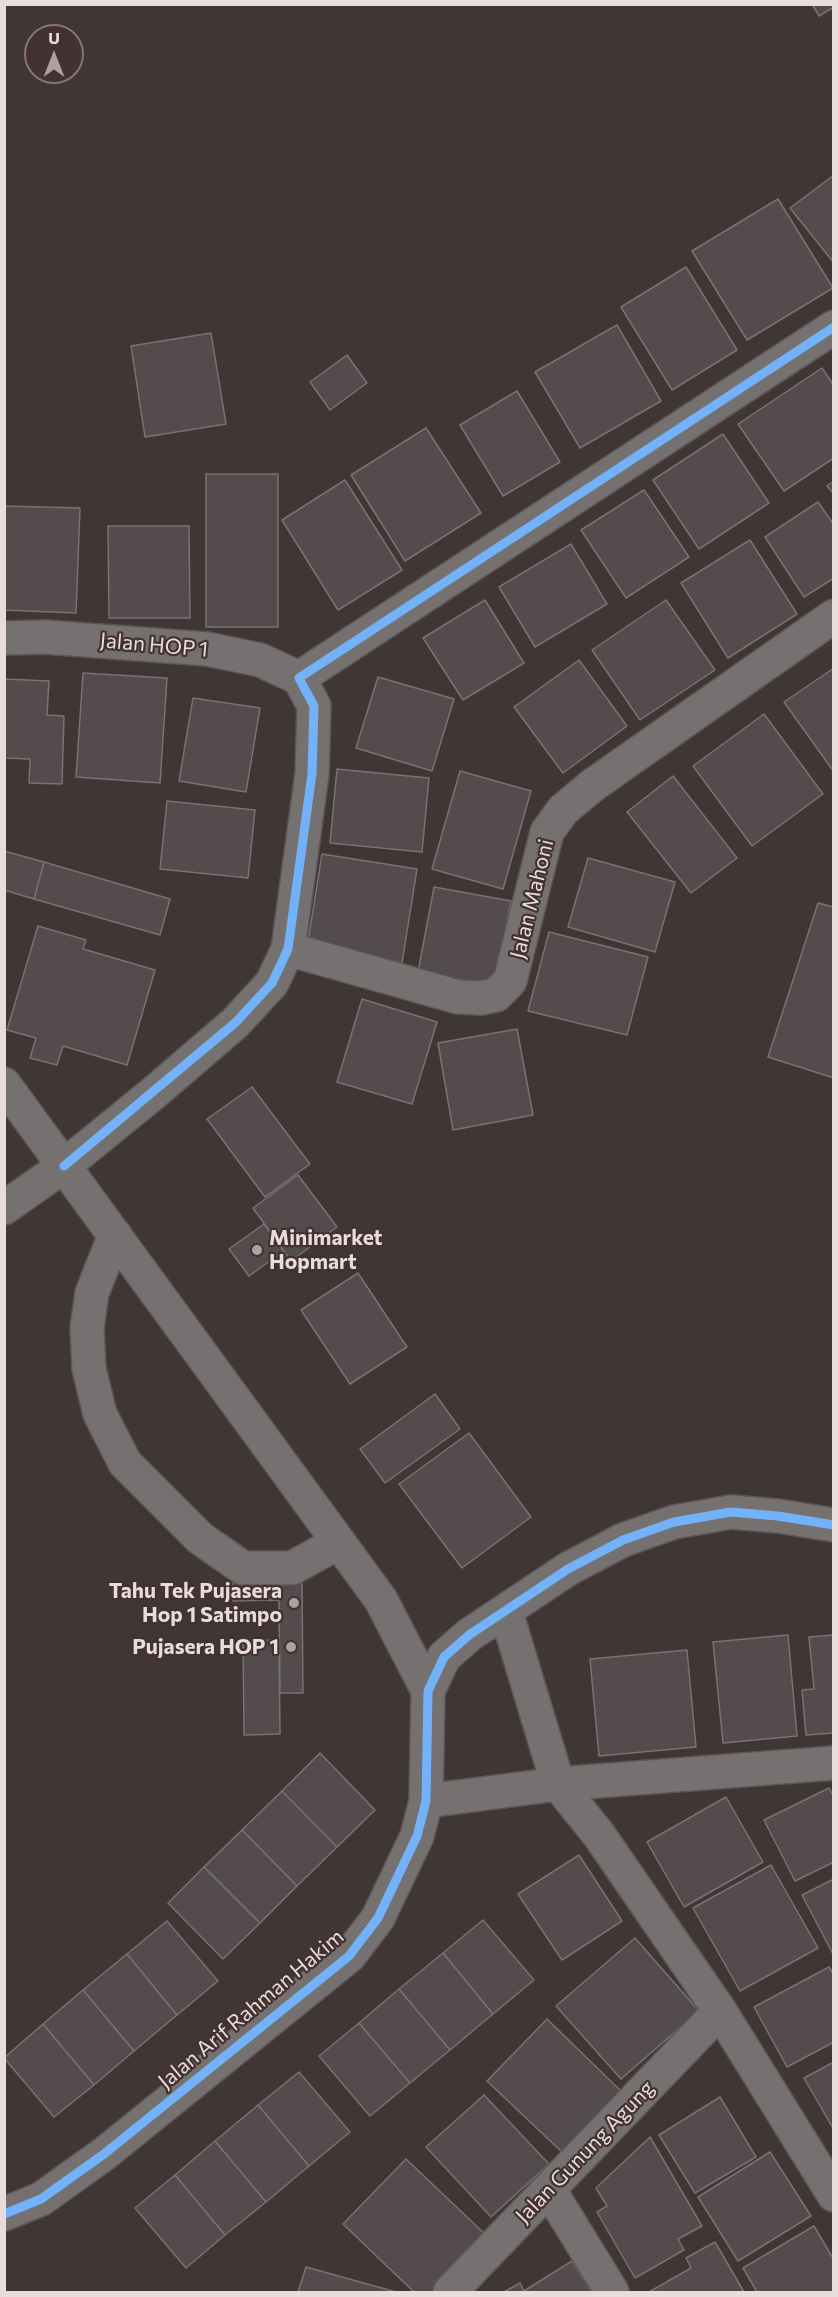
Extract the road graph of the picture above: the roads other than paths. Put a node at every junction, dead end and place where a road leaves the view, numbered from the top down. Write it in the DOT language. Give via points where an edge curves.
graph roads {
  1 [pos="834,327"];
  2 [pos="834,616"];
  3 [pos="4,638"];
  4 [pos="298,678"];
  5 [pos="288,949"];
  6 [pos="4,1084"];
  7 [pos="64,1166"];
  8 [pos="4,1208"];
  9 [pos="116,1235"];
  10 [pos="834,1525"];
  11 [pos="339,1542"];
  12 [pos="506,1611"];
  13 [pos="428,1691"];
  14 [pos="834,1763"];
  15 [pos="558,1784"];
  16 [pos="426,1801"];
  17 [pos="720,2011"];
  18 [pos="550,2191"];
  19 [pos="834,2195"];
  20 [pos="4,2214"];
  21 [pos="450,2292"];
  22 [pos="612,2292"];
  1 -- 4 [label="street"];
  2 -- 5 [label="street, Jalan Mahoni" via="563,810 547,832 510,981 496,995 458,997"];
  3 -- 4 [label="street, Jalan HOP 1" via="45,637 207,649 260,660"];
  4 -- 5 [label="street" via="314,706 312,762"];
  5 -- 7 [label="street" via="272,982 235,1023"];
  6 -- 7 [label="street"];
  7 -- 8 [label="street"];
  7 -- 9 [label="street"];
  9 -- 11 [label="street"];
  9 -- 11 [label="street" via="92,1293 87,1328 89,1369 100,1414 125,1463 200,1538 243,1568 292,1568"];
  10 -- 12 [label="street" via="731,1512 674,1522 623,1540 568,1569"];
  11 -- 13 [label="street" via="381,1600"];
  12 -- 13 [label="street" via="444,1657"];
  12 -- 15 [label="street"];
  13 -- 16 [label="street, Jalan Arif Rahman Hakim"];
  14 -- 15 [label="street"];
  15 -- 16 [label="street"];
  15 -- 17 [label="street" via="599,1835"];
  16 -- 20 [label="street, Jalan Arif Rahman Hakim" via="417,1836 378,1918 349,1956 104,2154 41,2199"];
  17 -- 18 [label="street, Jalan Gunung Agung"];
  17 -- 19 [label="street"];
  18 -- 21 [label="street, Jalan Gunung Agung"];
  18 -- 22 [label="street"];
}
